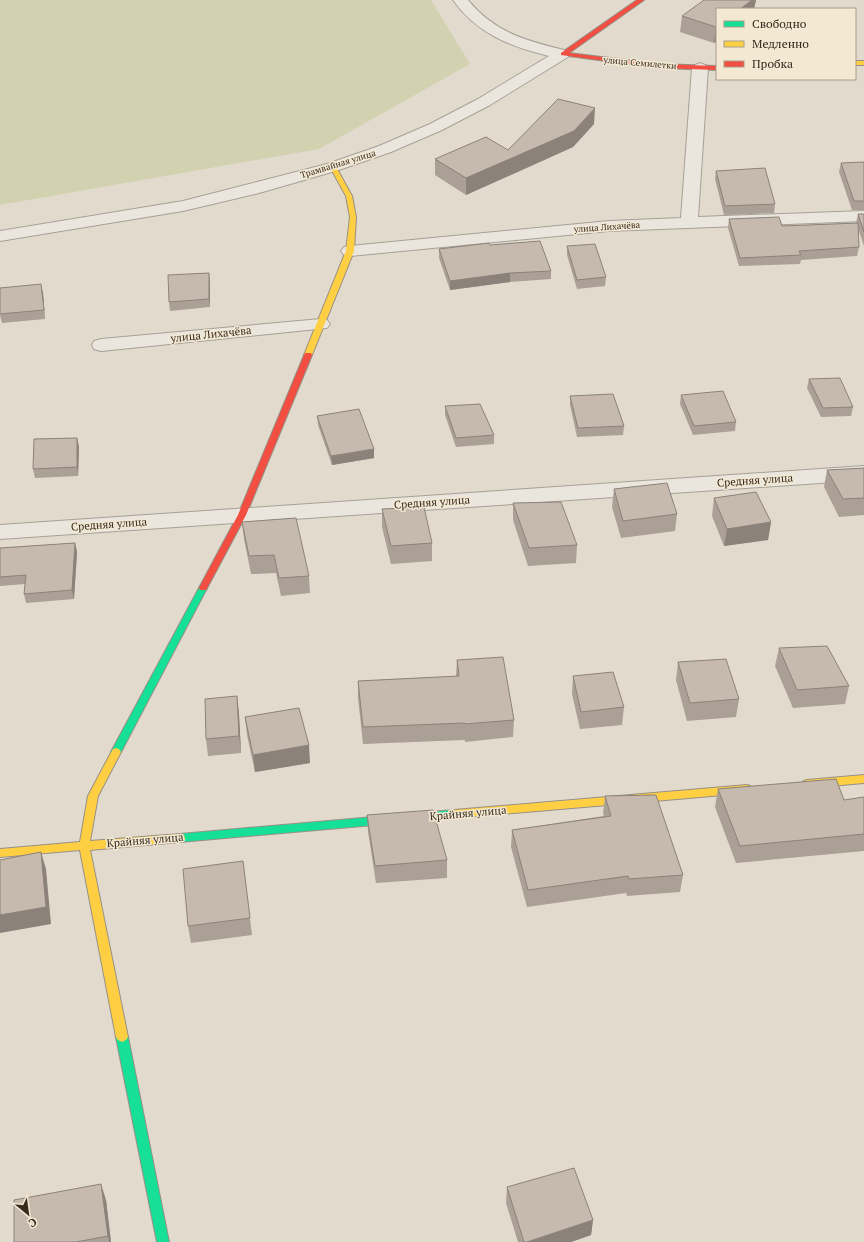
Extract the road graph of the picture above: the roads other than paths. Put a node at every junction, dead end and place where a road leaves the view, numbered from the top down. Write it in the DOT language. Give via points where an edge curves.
graph roads {
  1 [pos="460,0"];
  2 [pos="640,0"];
  3 [pos="563,54"];
  4 [pos="700,68"];
  5 [pos="716,68"];
  6 [pos="333,167"];
  7 [pos="864,216"];
  8 [pos="689,223"];
  9 [pos="0,236"];
  10 [pos="350,251"];
  11 [pos="321,324"];
  12 [pos="101,345"];
  13 [pos="864,473"];
  14 [pos="242,514"];
  15 [pos="0,532"];
  16 [pos="864,779"];
  17 [pos="800,784"];
  18 [pos="753,789"];
  19 [pos="84,846"];
  20 [pos="0,853"];
  21 [pos="163,1242"];
  1 -- 3 [label="street" via="477,20 501,36 525,46"];
  2 -- 3 [label="street, Трамвайная улица"];
  3 -- 4 [label="street, улица Семилетки" via="637,64"];
  3 -- 6 [label="street, Трамвайная улица" via="491,98 436,127 385,149"];
  4 -- 5 [label="street, улица Семилетки"];
  4 -- 8 [label="street"];
  6 -- 9 [label="street, Трамвайная улица" via="183,206"];
  6 -- 10 [label="street" via="349,196 353,217"];
  7 -- 8 [label="street, улица Лихачёва"];
  8 -- 10 [label="street, улица Лихачёва" via="609,226"];
  10 -- 11 [label="street"];
  11 -- 12 [label="street, улица Лихачёва"];
  11 -- 14 [label="street"];
  13 -- 14 [label="street, Средняя улица"];
  14 -- 15 [label="street, Средняя улица"];
  14 -- 19 [label="street" via="93,796"];
  16 -- 17 [label="street"];
  18 -- 19 [label="street, Крайняя улица"];
  19 -- 20 [label="street, Крайняя улица"];
  19 -- 21 [label="street"];
}
